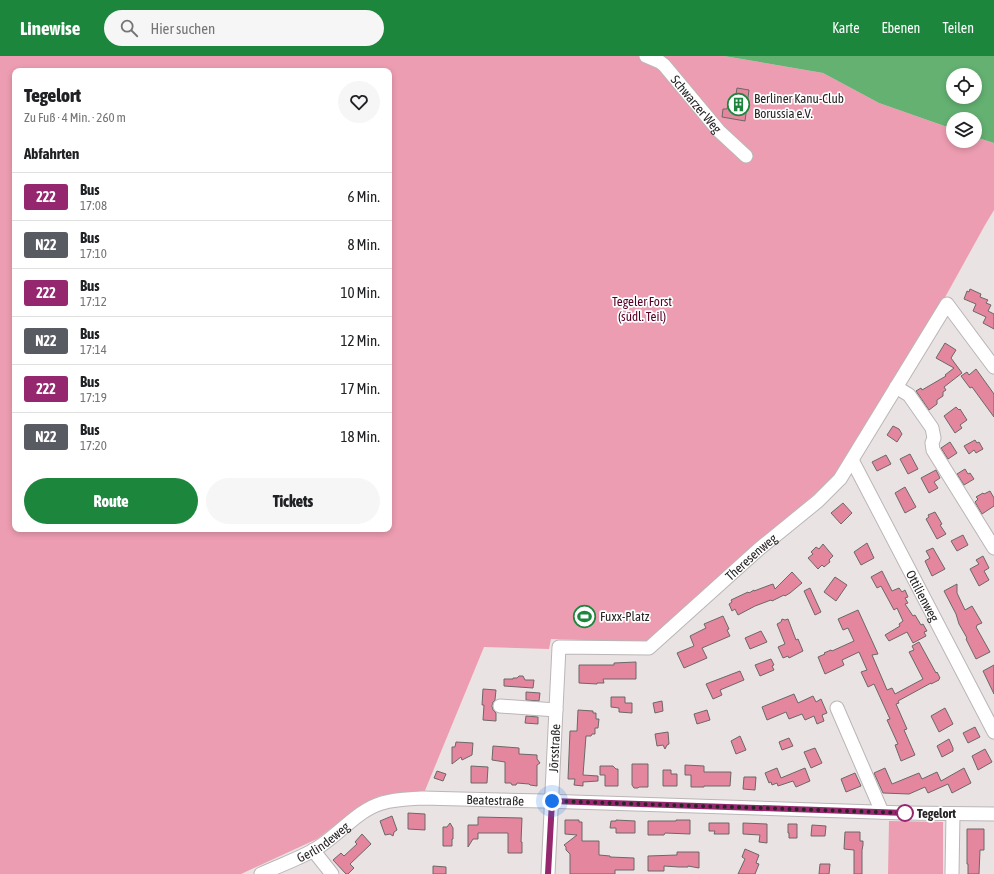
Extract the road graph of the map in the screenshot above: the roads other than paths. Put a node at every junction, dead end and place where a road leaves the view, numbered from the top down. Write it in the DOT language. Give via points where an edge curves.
graph roads {
  1 [pos="646,56"];
  2 [pos="746,156"];
  3 [pos="994,367"];
  4 [pos="896,387"];
  5 [pos="852,460"];
  6 [pos="994,548"];
  7 [pos="559,647"];
  8 [pos="500,706"];
  9 [pos="837,708"];
  10 [pos="556,710"];
  11 [pos="994,732"];
  12 [pos="552,801"];
  13 [pos="382,803"];
  14 [pos="882,812"];
  15 [pos="953,814"];
  16 [pos="994,814"];
  17 [pos="313,850"];
  18 [pos="261,874"];
  19 [pos="332,874"];
  20 [pos="548,874"];
  21 [pos="952,874"];
  1 -- 2 [label="street, Schwarzer Weg" via="664,65 719,131"];
  3 -- 4 [label="street, Theresenweg" via="947,304"];
  4 -- 5 [label="street, Theresenweg"];
  4 -- 6 [label="street" via="909,395 932,428 933,450"];
  5 -- 7 [label="street, Theresenweg" via="840,479 818,501 759,549 649,648"];
  5 -- 11 [label="street, Ottilienweg"];
  7 -- 10 [label="street, Jörsstraße"];
  8 -- 10 [label="street"];
  9 -- 14 [label="street"];
  10 -- 12 [label="street, Jörsstraße"];
  12 -- 13 [label="street, Beatestraße" via="422,798"];
  12 -- 14 [label="street, Beatestraße"];
  12 -- 20 [label="street, Jörsstraße"];
  13 -- 17 [label="street, Gerlindeweg" via="364,811"];
  14 -- 15 [label="street, Beatestraße"];
  15 -- 16 [label="street, Beatestraße"];
  15 -- 21 [label="street"];
  17 -- 18 [label="street, Gerlindeweg"];
  17 -- 19 [label="street"];
}
